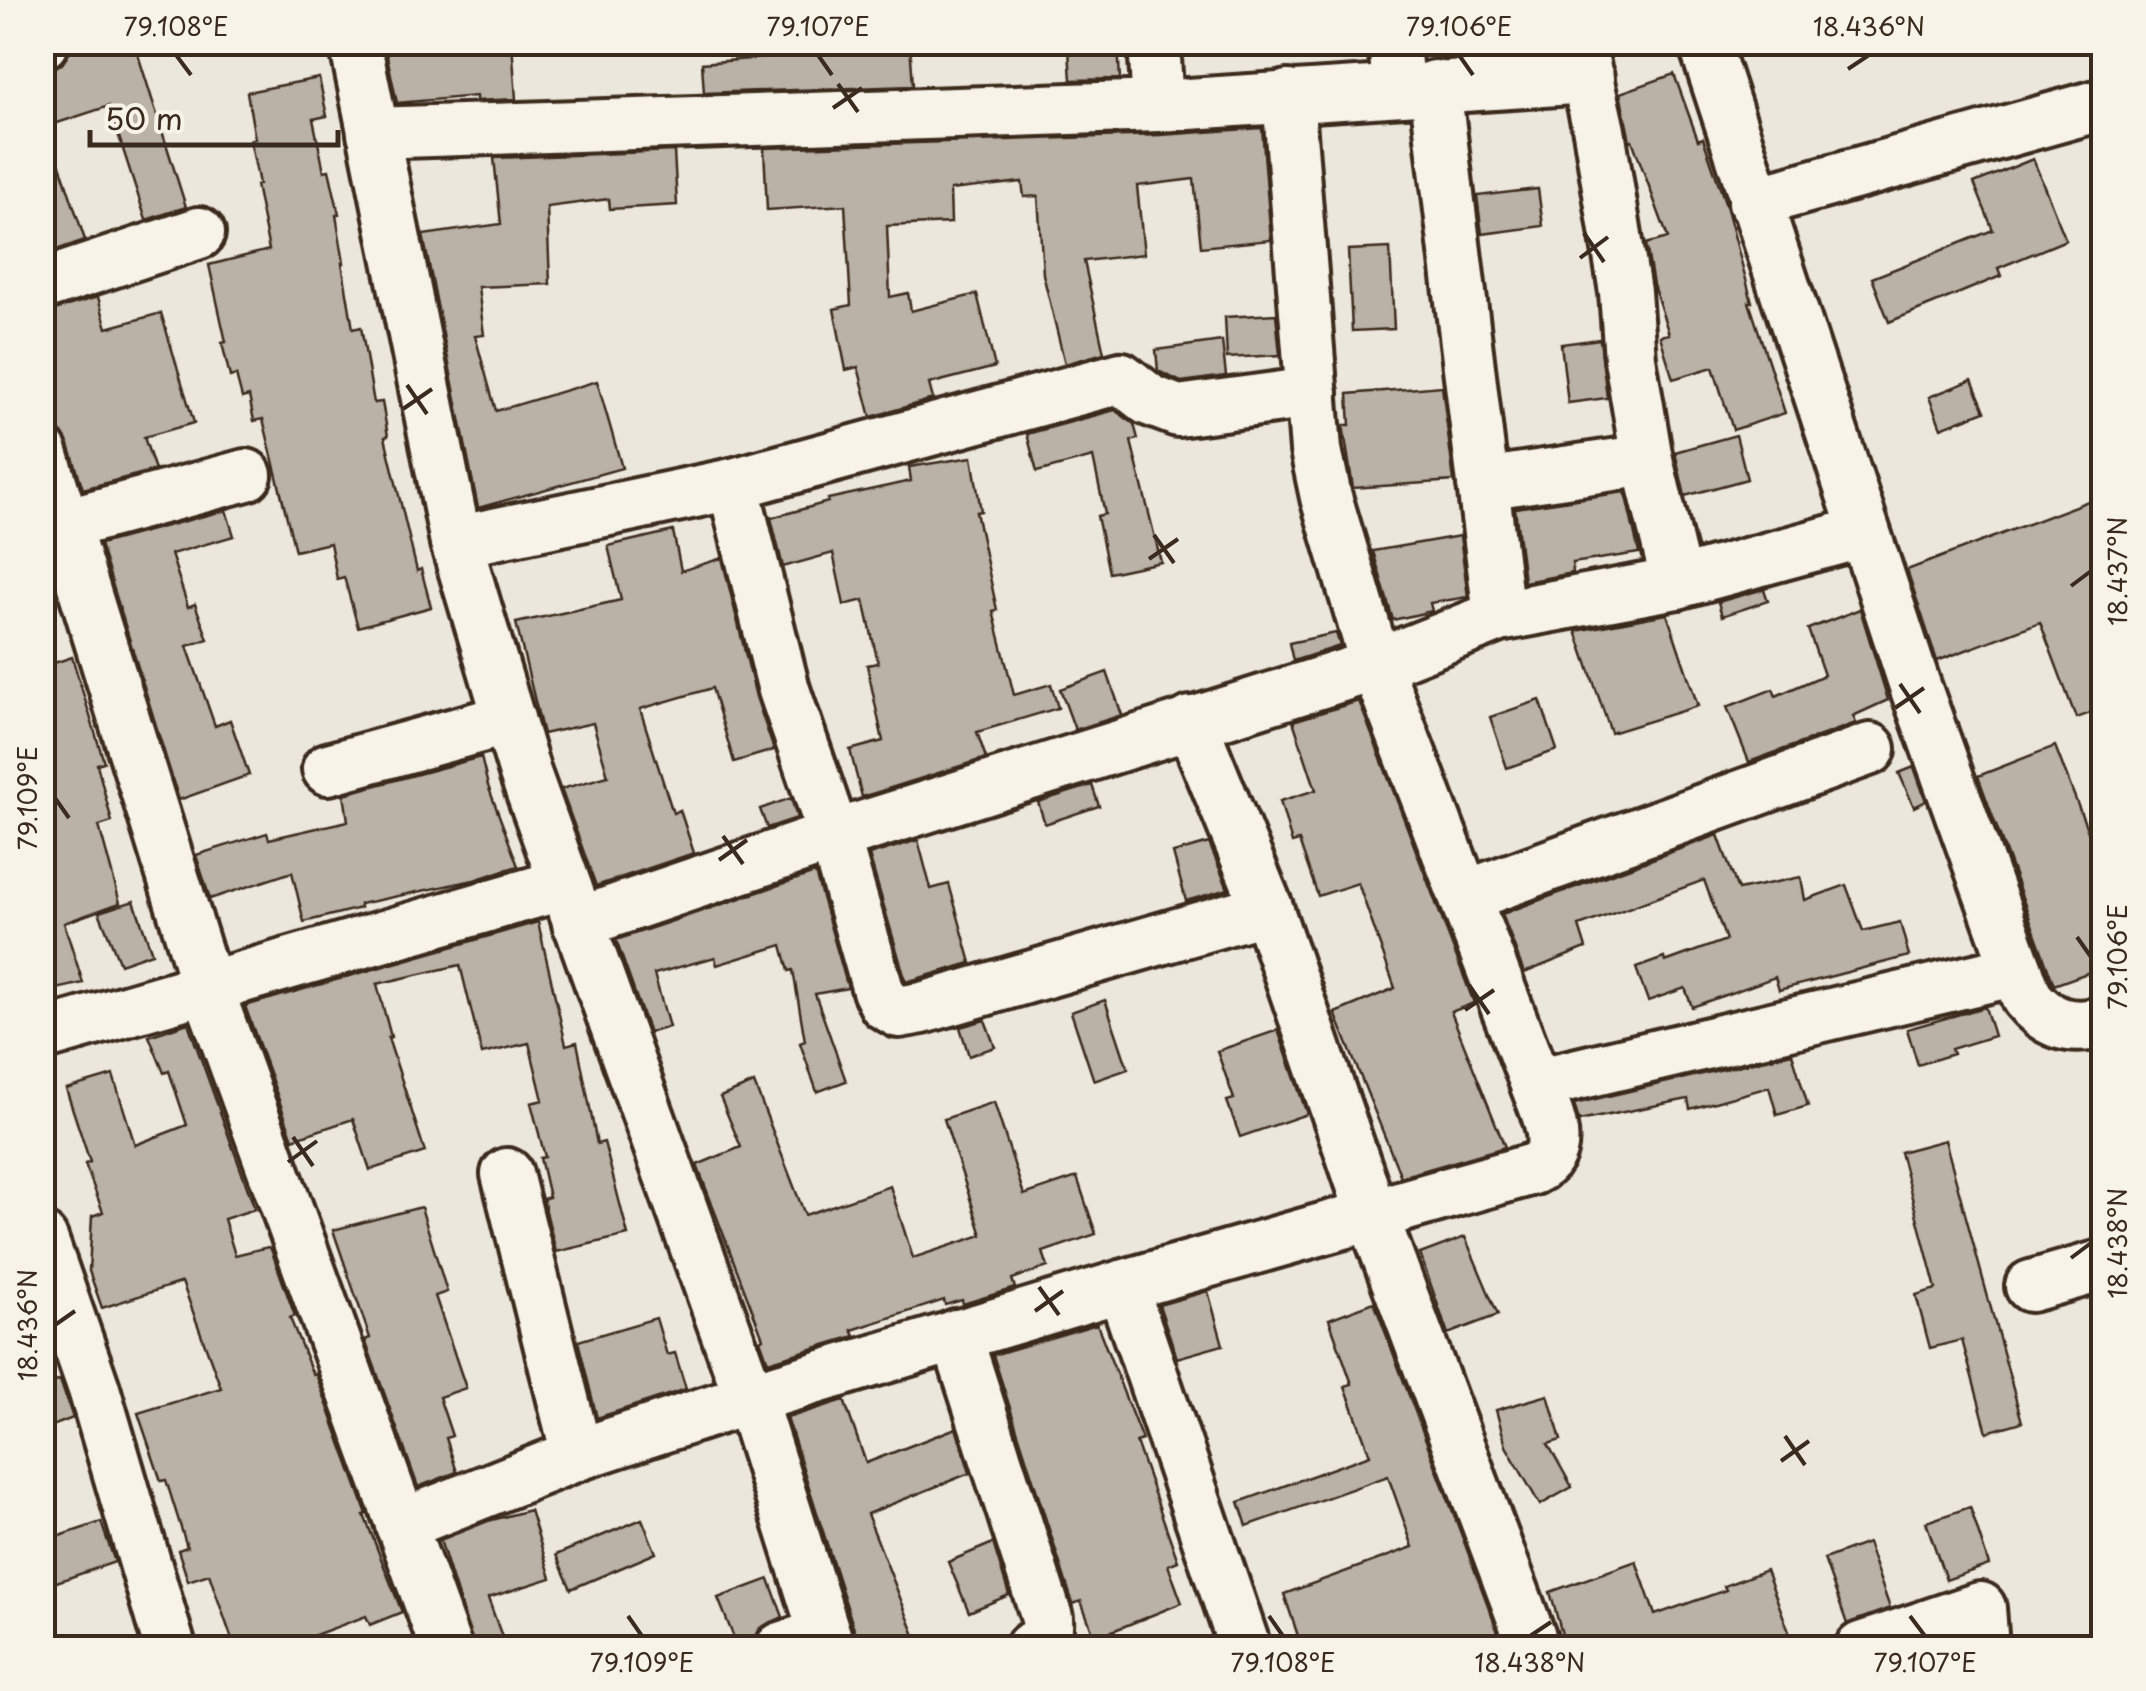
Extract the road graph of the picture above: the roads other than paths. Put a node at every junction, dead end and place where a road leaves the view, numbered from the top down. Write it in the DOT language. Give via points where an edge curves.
graph roads {
  1 [pos="355,42"];
  2 [pos="1154,42"];
  3 [pos="1704,42"];
  4 [pos="1584,60"];
  5 [pos="1409,72"];
  6 [pos="1288,96"];
  7 [pos="2104,104"];
  8 [pos="1158,106"];
  9 [pos="373,133"];
  10 [pos="1754,202"];
  11 [pos="198,233"];
  12 [pos="42,285"];
  13 [pos="1312,392"];
  14 [pos="42,453"];
  15 [pos="1647,460"];
  16 [pos="246,476"];
  17 [pos="733,484"];
  18 [pos="1483,484"];
  19 [pos="65,524"];
  20 [pos="1864,532"];
  21 [pos="456,542"];
  22 [pos="1677,583"];
  23 [pos="1499,616"];
  24 [pos="1376,665"];
  25 [pos="510,719"];
  26 [pos="1191,722"];
  27 [pos="1870,749"];
  28 [pos="328,768"];
  29 [pos="834,836"];
  30 [pos="1466,896"];
  31 [pos="571,903"];
  32 [pos="1267,908"];
  33 [pos="2017,970"];
  34 [pos="207,987"];
  35 [pos="2104,1022"];
  36 [pos="42,1034"];
  37 [pos="1536,1084"];
  38 [pos="507,1174"];
  39 [pos="1372,1214"];
  40 [pos="42,1239"];
  41 [pos="2104,1265"];
  42 [pos="1122,1286"];
  43 [pos="2031,1286"];
  44 [pos="56,1321"];
  45 [pos="956,1335"];
  46 [pos="750,1398"];
  47 [pos="577,1455"];
  48 [pos="401,1525"];
  49 [pos="811,1644"];
  50 [pos="170,1648"];
  51 [pos="446,1648"];
  52 [pos="1031,1648"];
  53 [pos="1245,1648"];
  54 [pos="1534,1648"];
  55 [pos="1861,1648"];
  56 [pos="1983,1648"];
  1 -- 9 [label="street"];
  2 -- 8 [label="street"];
  3 -- 10 [label="street"];
  4 -- 5 [label="street"];
  4 -- 15 [label="street"];
  5 -- 6 [label="street"];
  5 -- 18 [label="street"];
  6 -- 8 [label="street"];
  6 -- 13 [label="street"];
  7 -- 10 [label="street"];
  8 -- 9 [label="street"];
  9 -- 21 [label="street"];
  10 -- 20 [label="street"];
  11 -- 12 [label="street"];
  13 -- 17 [label="street" via="1178,411 1149,400 1121,378"];
  13 -- 24 [label="street" via="1326,497"];
  14 -- 19 [label="street"];
  15 -- 18 [label="street"];
  15 -- 22 [label="street"];
  16 -- 19 [label="street"];
  17 -- 21 [label="street"];
  17 -- 29 [label="street" via="792,721"];
  18 -- 23 [label="street"];
  19 -- 34 [label="street"];
  20 -- 22 [label="street"];
  20 -- 33 [label="street"];
  21 -- 25 [label="street"];
  22 -- 23 [label="street"];
  23 -- 24 [label="street"];
  24 -- 26 [label="street"];
  24 -- 30 [label="street"];
  25 -- 28 [label="street"];
  25 -- 31 [label="street"];
  26 -- 29 [label="street"];
  26 -- 32 [label="street"];
  27 -- 30 [label="street"];
  29 -- 31 [label="street"];
  29 -- 32 [label="street" via="878,990 899,1012"];
  30 -- 37 [label="street"];
  31 -- 34 [label="street"];
  31 -- 46 [label="street"];
  32 -- 39 [label="street"];
  33 -- 35 [label="street" via="2042,1017 2066,1025"];
  33 -- 37 [label="street"];
  34 -- 36 [label="street"];
  34 -- 48 [label="street"];
  37 -- 39 [label="street" via="1553,1137 1554,1152 1545,1164"];
  38 -- 47 [label="street"];
  39 -- 42 [label="street"];
  39 -- 54 [label="street"];
  40 -- 44 [label="street"];
  41 -- 43 [label="street"];
  42 -- 45 [label="street"];
  42 -- 53 [label="street"];
  44 -- 50 [label="street"];
  45 -- 46 [label="street"];
  45 -- 52 [label="street" via="1047,1618 1048,1632"];
  46 -- 47 [label="street"];
  46 -- 49 [label="street"];
  47 -- 48 [label="street"];
  48 -- 51 [label="street"];
  55 -- 56 [label="street" via="1980,1608"];
}
